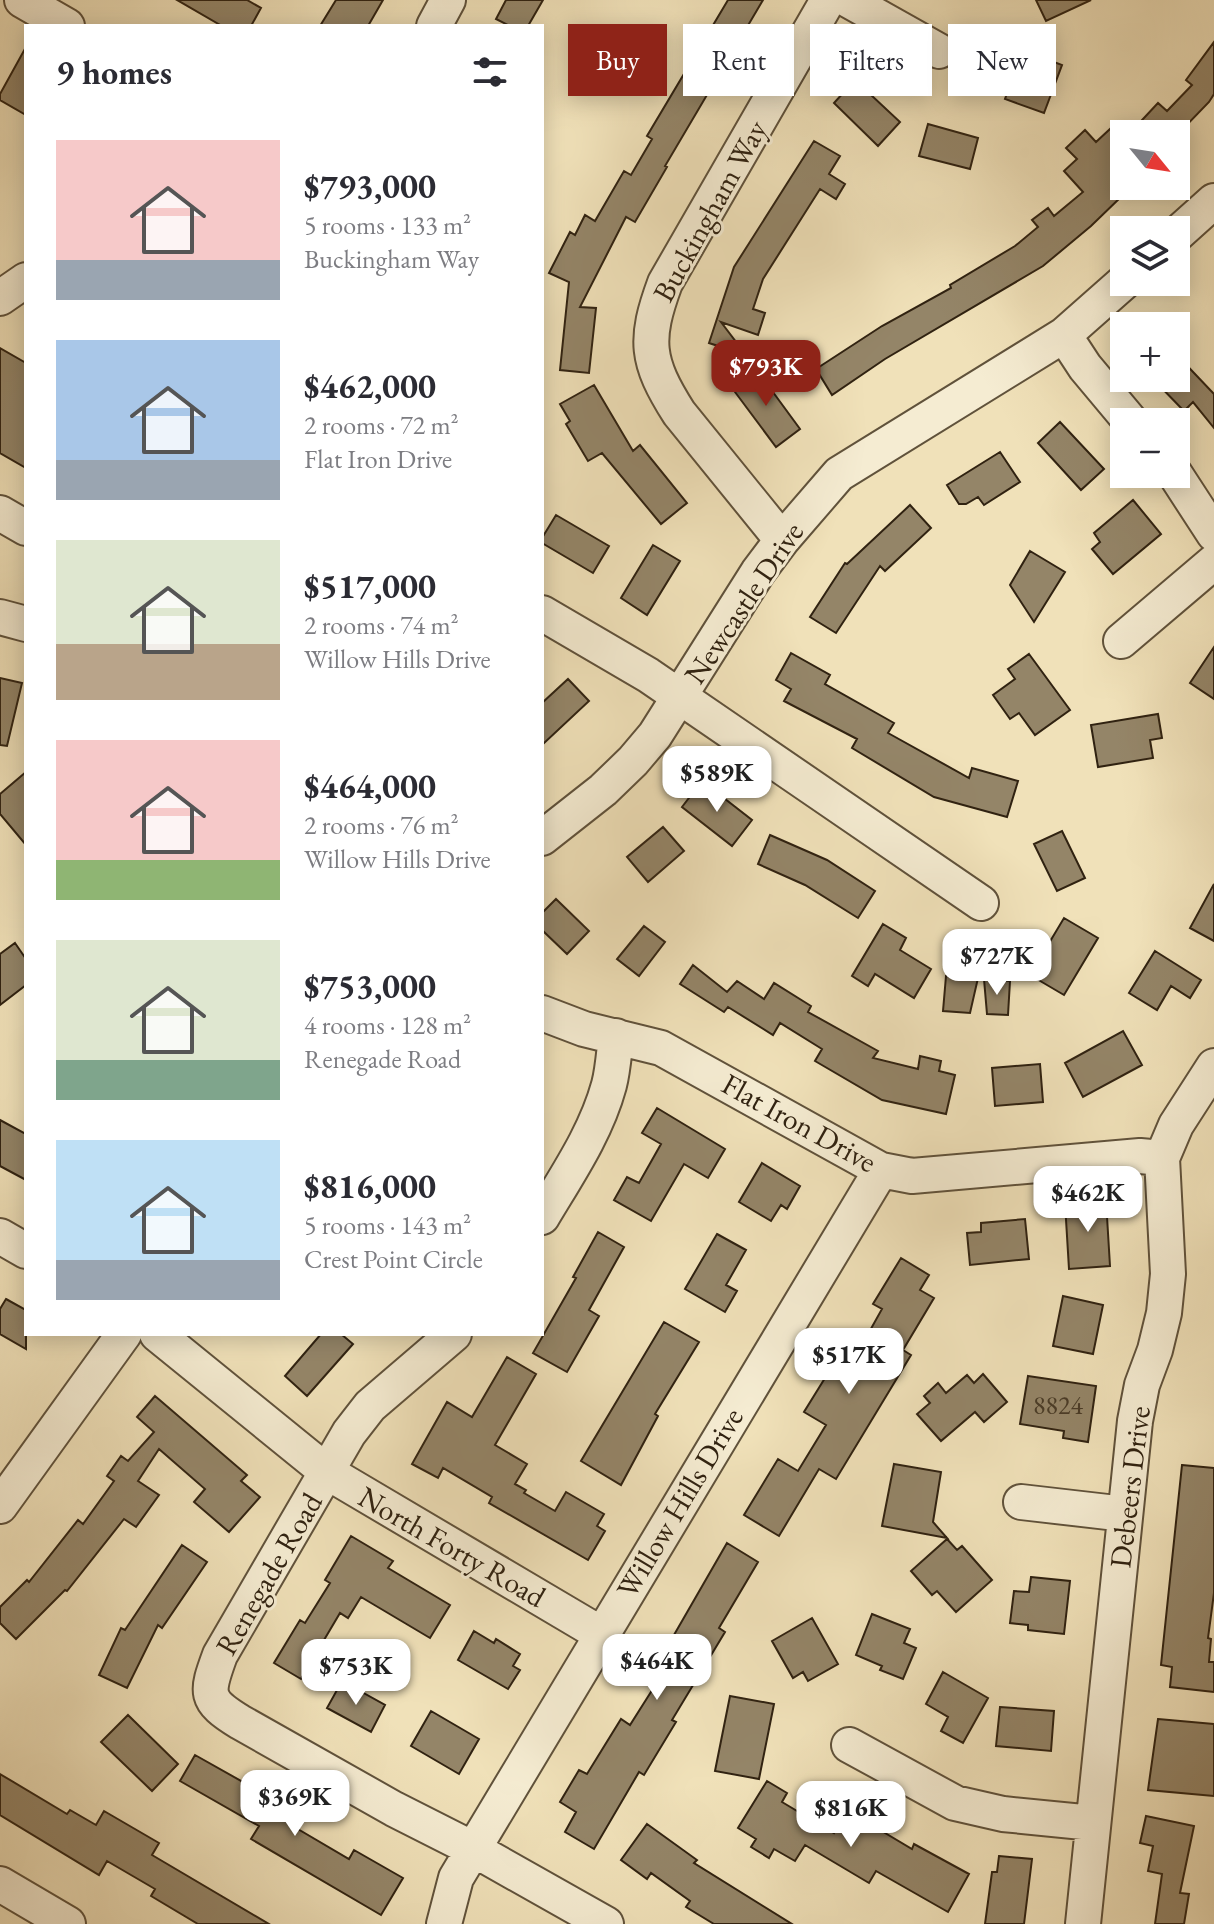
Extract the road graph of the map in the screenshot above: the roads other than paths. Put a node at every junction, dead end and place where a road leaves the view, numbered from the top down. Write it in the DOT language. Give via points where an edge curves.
graph roads {
  1 [pos="22,0"];
  2 [pos="448,0"];
  3 [pos="828,0"];
  4 [pos="848,0"];
  5 [pos="64,24"];
  6 [pos="435,24"];
  7 [pos="939,51"];
  8 [pos="1214,201"];
  9 [pos="1190,222"];
  10 [pos="1110,294"];
  11 [pos="1064,335"];
  12 [pos="1119,408"];
  13 [pos="1184,488"];
  14 [pos="0,513"];
  15 [pos="24,527"];
  16 [pos="1214,534"];
  17 [pos="782,540"];
  18 [pos="1214,562"];
  19 [pos="544,614"];
  20 [pos="0,617"];
  21 [pos="24,623"];
  22 [pos="1121,641"];
  23 [pos="680,698"];
  24 [pos="544,836"];
  25 [pos="981,903"];
  26 [pos="544,1014"];
  27 [pos="616,1036"];
  28 [pos="1214,1066"];
  29 [pos="1162,1158"];
  30 [pos="881,1170"];
  31 [pos="544,1213"];
  32 [pos="0,1236"];
  33 [pos="24,1250"];
  34 [pos="123,1336"];
  35 [pos="159,1336"];
  36 [pos="452,1336"];
  37 [pos="327,1472"];
  38 [pos="1021,1502"];
  39 [pos="0,1506"];
  40 [pos="1125,1514"];
  41 [pos="601,1634"];
  42 [pos="849,1745"];
  43 [pos="1093,1823"];
  44 [pos="473,1849"];
  45 [pos="0,1884"];
  46 [pos="68,1924"];
  47 [pos="444,1924"];
  48 [pos="606,1924"];
  49 [pos="1083,1924"];
  1 -- 5 [label="street"];
  2 -- 6 [label="street"];
  3 -- 17 [label="street, Buckingham Way" via="665,283 653,317 650,349 656,372 679,413"];
  4 -- 7 [label="street"];
  8 -- 9 [label="street"];
  10 -- 11 [label="street, Newcastle Drive"];
  11 -- 12 [label="street"];
  11 -- 17 [label="street, Newcastle Drive" via="839,474"];
  13 -- 16 [label="street"];
  14 -- 15 [label="street"];
  17 -- 23 [label="street, Newcastle Drive"];
  18 -- 22 [label="street"];
  19 -- 23 [label="street"];
  20 -- 21 [label="street"];
  23 -- 24 [label="street, Newcastle Drive" via="633,761"];
  23 -- 25 [label="street"];
  26 -- 27 [label="street, Flat Iron Drive"];
  27 -- 30 [label="street, Flat Iron Drive" via="683,1059"];
  27 -- 31 [label="street" via="598,1117"];
  28 -- 29 [label="street, Debeers Drive" via="1176,1125"];
  29 -- 30 [label="street, Flat Iron Drive" via="912,1176"];
  29 -- 40 [label="street, Debeers Drive" via="1168,1274 1164,1313 1135,1421"];
  30 -- 41 [label="street, Willow Hills Drive"];
  32 -- 33 [label="street"];
  34 -- 39 [label="street"];
  35 -- 37 [label="street, North Forty Road"];
  36 -- 37 [label="street, Renegade Road" via="370,1406"];
  37 -- 41 [label="street, North Forty Road"];
  37 -- 44 [label="street, Renegade Road" via="220,1655 211,1694 217,1708"];
  38 -- 40 [label="street"];
  40 -- 43 [label="street, Debeers Drive"];
  41 -- 44 [label="street, Willow Hills Drive"];
  42 -- 43 [label="street" via="955,1803"];
  43 -- 49 [label="street, Debeers Drive"];
  44 -- 47 [label="street, Willow Hills Drive" via="456,1878"];
  44 -- 48 [label="street, Renegade Road"];
  45 -- 46 [label="street"];
}
